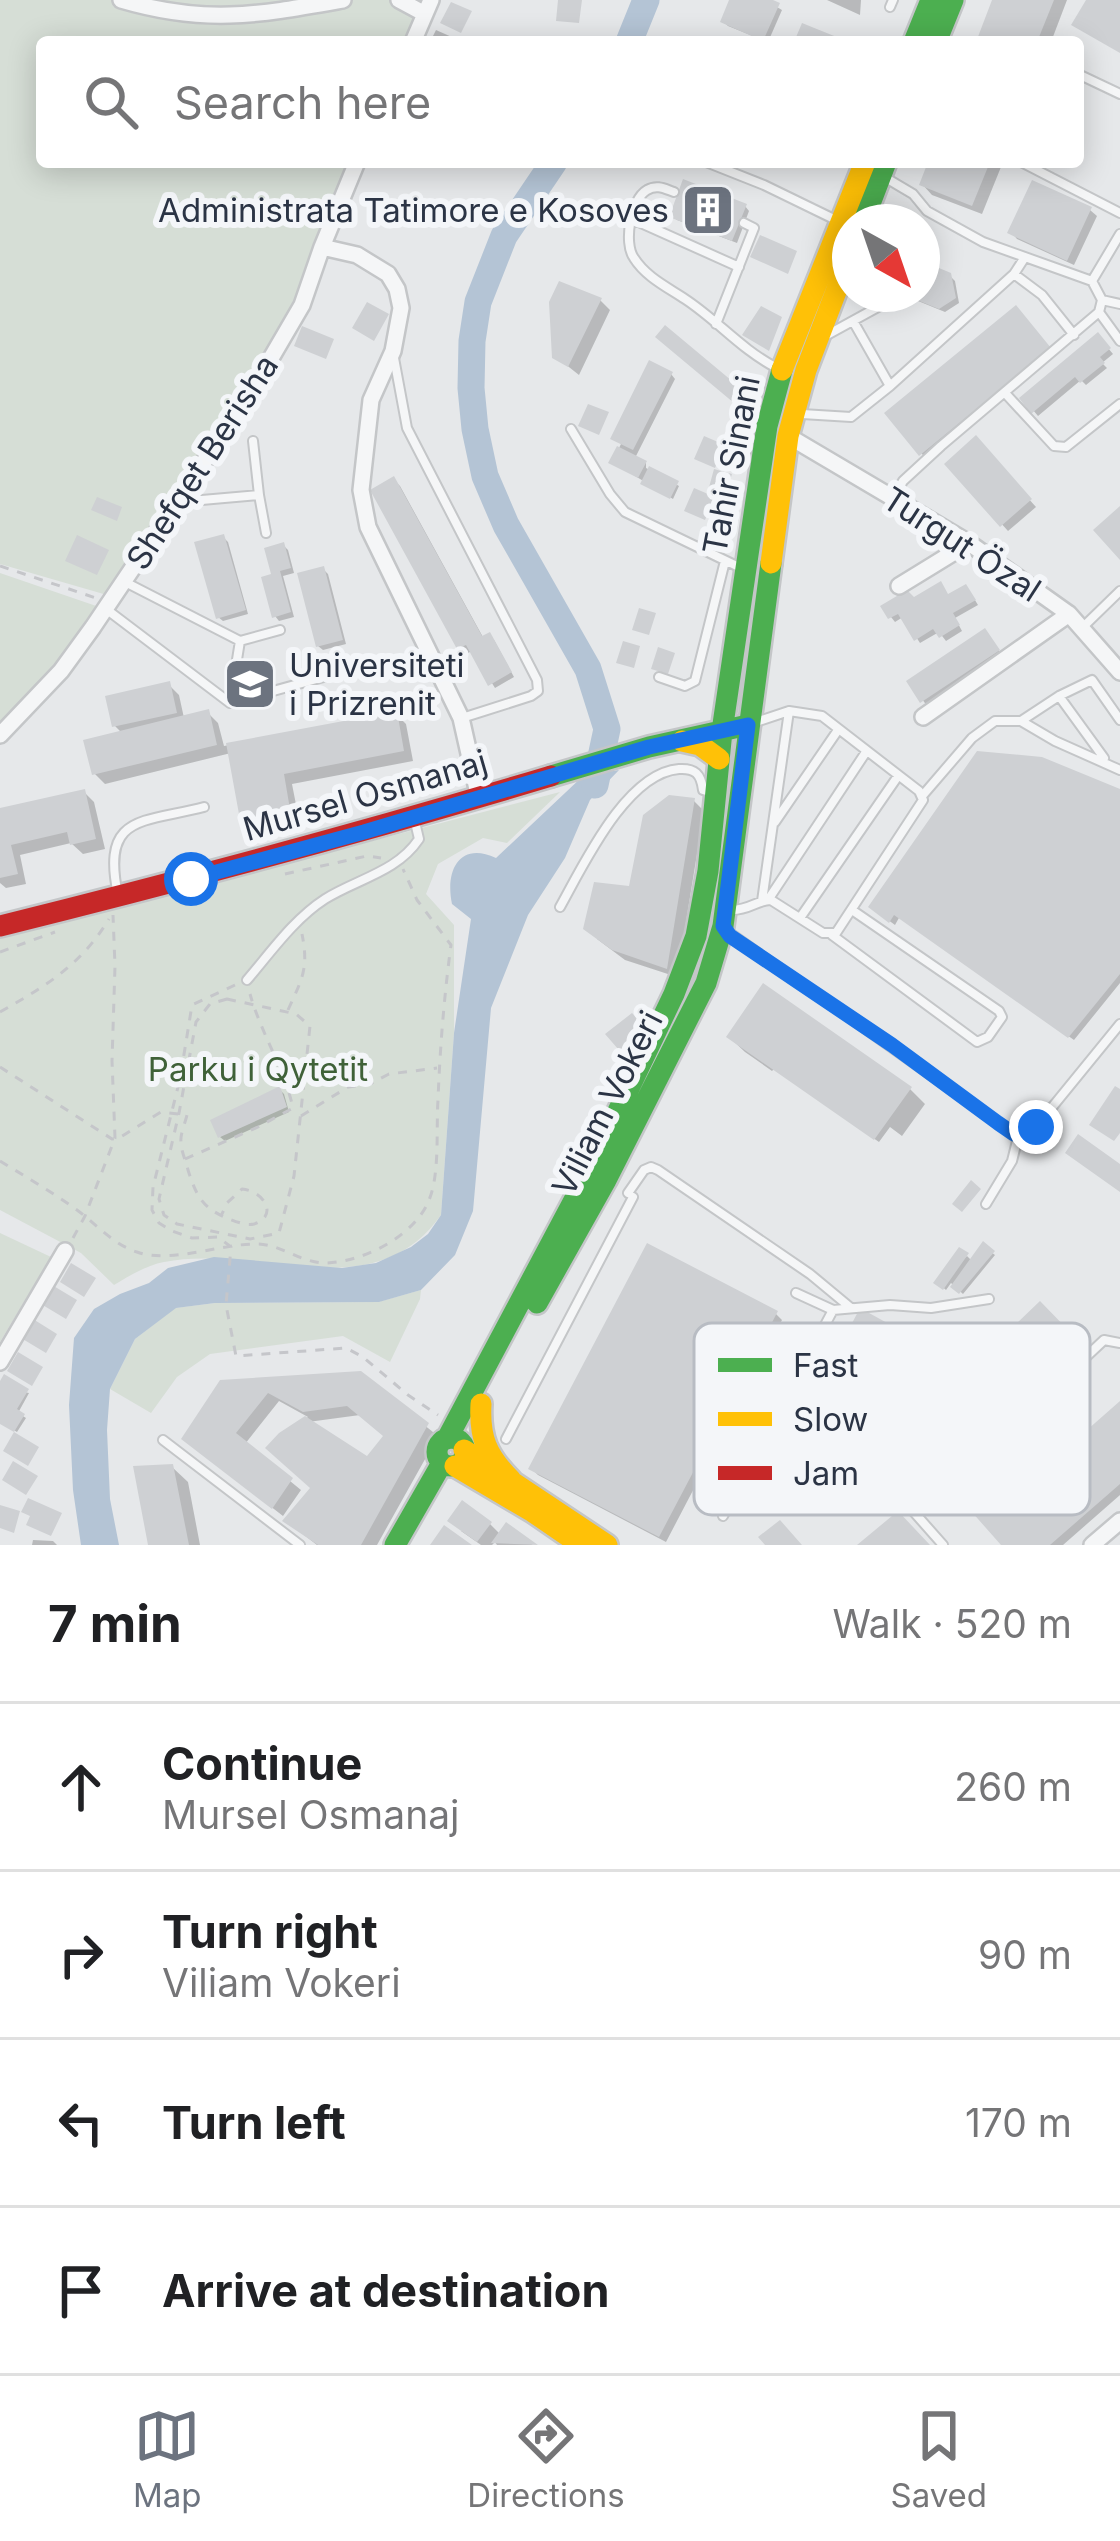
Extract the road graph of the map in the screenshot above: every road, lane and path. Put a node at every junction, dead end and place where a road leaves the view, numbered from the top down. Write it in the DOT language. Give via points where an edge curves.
graph roads {
  1 [pos="121,0"];
  2 [pos="343,0"];
  3 [pos="399,0"];
  4 [pos="931,0"];
  5 [pos="953,0"];
  6 [pos="428,7"];
  7 [pos="416,36"];
  8 [pos="916,36"];
  9 [pos="938,36"];
  10 [pos="1084,77"];
  11 [pos="1120,94"];
  12 [pos="355,168"];
  13 [pos="721,168"];
  14 [pos="876,168"];
  15 [pos="880,168"];
  16 [pos="1033,168"];
  17 [pos="674,192"];
  18 [pos="867,204"];
  19 [pos="832,209"];
  20 [pos="1120,213"];
  21 [pos="632,219"];
  22 [pos="744,223"];
  23 [pos="1120,234"];
  24 [pos="322,247"];
  25 [pos="1025,257"];
  26 [pos="739,267"];
  27 [pos="1014,274"];
  28 [pos="832,277"];
  29 [pos="1092,281"];
  30 [pos="1102,300"];
  31 [pos="832,302"];
  32 [pos="1120,304"];
  33 [pos="868,312"];
  34 [pos="1099,312"];
  35 [pos="853,320"];
  36 [pos="716,324"];
  37 [pos="1074,335"];
  38 [pos="1120,341"];
  39 [pos="814,349"];
  40 [pos="393,351"];
  41 [pos="782,370"];
  42 [pos="890,386"];
  43 [pos="1005,392"];
  44 [pos="1120,404"];
  45 [pos="794,412"];
  46 [pos="572,429"];
  47 [pos="788,436"];
  48 [pos="254,440"];
  49 [pos="259,495"];
  50 [pos="894,498"];
  51 [pos="177,502"];
  52 [pos="266,533"];
  53 [pos="968,543"];
  54 [pos="735,565"];
  55 [pos="0,566"];
  56 [pos="123,581"];
  57 [pos="899,586"];
  58 [pos="1120,592"];
  59 [pos="107,606"];
  60 [pos="1069,614"];
  61 [pos="1083,627"];
  62 [pos="280,630"];
  63 [pos="240,641"];
  64 [pos="1120,672"];
  65 [pos="338,673"];
  66 [pos="659,676"];
  67 [pos="1059,696"];
  68 [pos="230,703"];
  69 [pos="789,711"];
  70 [pos="923,717"];
  71 [pos="461,718"];
  72 [pos="1120,720"];
  73 [pos="1022,721"];
  74 [pos="748,725"];
  75 [pos="838,730"];
  76 [pos="722,731"];
  77 [pos="0,735"];
  78 [pos="682,741"];
  79 [pos="866,752"];
  80 [pos="719,759"];
  81 [pos="1106,761"];
  82 [pos="742,770"];
  83 [pos="1120,770"];
  84 [pos="898,776"];
  85 [pos="715,794"];
  86 [pos="923,795"];
  87 [pos="479,798"];
  88 [pos="204,807"];
  89 [pos="415,817"];
  90 [pos="773,824"];
  91 [pos="400,861"];
  92 [pos="269,877"];
  93 [pos="118,896"];
  94 [pos="765,901"];
  95 [pos="560,907"];
  96 [pos="852,910"];
  97 [pos="724,918"];
  98 [pos="800,918"];
  99 [pos="298,921"];
  100 [pos="0,926"];
  101 [pos="832,934"];
  102 [pos="247,980"];
  103 [pos="253,1004"];
  104 [pos="0,1012"];
  105 [pos="287,1012"];
  106 [pos="1120,1024"];
  107 [pos="0,1067"];
  108 [pos="439,1068"];
  109 [pos="172,1111"];
  110 [pos="179,1113"];
  111 [pos="300,1117"];
  112 [pos="1019,1133"];
  113 [pos="116,1138"];
  114 [pos="185,1159"];
  115 [pos="0,1161"];
  116 [pos="986,1204"];
  117 [pos="86,1216"];
  118 [pos="221,1216"];
  119 [pos="231,1250"];
  120 [pos="65,1251"];
  121 [pos="796,1293"];
  122 [pos="988,1299"];
  123 [pos="851,1308"];
  124 [pos="833,1310"];
  125 [pos="826,1323"];
  126 [pos="1120,1343"];
  127 [pos="1090,1353"];
  128 [pos="0,1362"];
  129 [pos="481,1404"];
  130 [pos="506,1439"];
  131 [pos="163,1440"];
  132 [pos="454,1447"];
  133 [pos="511,1480"];
  134 [pos="917,1515"];
  135 [pos="1120,1520"];
  136 [pos="569,1542"];
  137 [pos="300,1545"];
  138 [pos="395,1545"];
  139 [pos="607,1545"];
  140 [pos="944,1545"];
  141 [pos="1092,1545"];
  1 -- 2 [label="street" via="172,14 248,16"];
  3 -- 6 [label="street"];
  4 -- 8 [label="main road"];
  5 -- 9 [label="main road"];
  6 -- 7 [label="street"];
  10 -- 11 [label="lane"];
  12 -- 24 [label="street, Shefqet Berisha"];
  13 -- 19 [label="lane"];
  14 -- 18 [label="main road, Tahir Sinani"];
  15 -- 25 [label="lane" via="927,211"];
  16 -- 20 [label="lane"];
  17 -- 21 [label="lane" via="646,190"];
  21 -- 26 [label="lane"];
  21 -- 36 [label="lane" via="628,244 636,261"];
  22 -- 26 [label="lane" via="754,228"];
  23 -- 29 [label="lane"];
  24 -- 40 [label="street" via="388,274 401,308"];
  24 -- 51 [label="street, Shefqet Berisha" via="302,305"];
  25 -- 27 [label="lane"];
  25 -- 29 [label="lane"];
  26 -- 36 [label="lane"];
  27 -- 37 [label="lane"];
  27 -- 42 [label="lane"];
  28 -- 41 [label="main road, Tahir Sinani"];
  29 -- 30 [label="lane"];
  30 -- 32 [label="lane"];
  30 -- 34 [label="lane"];
  31 -- 39 [label="main road, Tahir Sinani"];
  33 -- 35 [label="lane"];
  34 -- 37 [label="lane"];
  34 -- 38 [label="lane"];
  35 -- 39 [label="lane"];
  35 -- 42 [label="lane"];
  36 -- 41 [label="lane"];
  37 -- 43 [label="lane"];
  39 -- 45 [label="main road, Tahir Sinani"];
  40 -- 71 [label="street" via="371,400 362,490 368,527"];
  40 -- 71 [label="lane" via="407,428 537,680 531,696"];
  41 -- 54 [label="main road, Tahir Sinani"];
  42 -- 45 [label="lane" via="851,417"];
  43 -- 44 [label="lane" via="1054,446 1066,447"];
  43 -- 50 [label="lane" via="903,481"];
  45 -- 47 [label="main road, Tahir Sinani"];
  46 -- 54 [label="lane" via="625,512"];
  47 -- 50 [label="street, Turgut Özal"];
  47 -- 74 [label="main road, Tahir Sinani"];
  48 -- 49 [label="lane"];
  49 -- 51 [label="lane"];
  49 -- 52 [label="lane"];
  50 -- 53 [label="street, Turgut Özal"];
  51 -- 56 [label="street, Shefqet Berisha"];
  53 -- 57 [label="street"];
  53 -- 60 [label="street, Turgut Özal"];
  54 -- 66 [label="lane" via="695,681 685,686"];
  54 -- 76 [label="main road, Tahir Sinani"];
  55 -- 59 [label="path"];
  56 -- 59 [label="street, Shefqet Berisha"];
  56 -- 63 [label="lane"];
  58 -- 61 [label="lane"];
  59 -- 68 [label="lane"];
  59 -- 77 [label="street, Shefqet Berisha" via="61,671"];
  60 -- 61 [label="street, Turgut Özal"];
  60 -- 70 [label="street"];
  61 -- 64 [label="street, Turgut Özal"];
  62 -- 63 [label="lane"];
  63 -- 68 [label="lane"];
  65 -- 68 [label="lane"];
  67 -- 72 [label="lane" via="1091,680"];
  67 -- 73 [label="lane"];
  67 -- 81 [label="lane"];
  69 -- 74 [label="lane"];
  69 -- 75 [label="lane" via="822,716"];
  69 -- 90 [label="lane"];
  71 -- 87 [label="street"];
  73 -- 81 [label="lane"];
  73 -- 86 [label="lane" via="995,722 972,738"];
  74 -- 76 [label="main road, Mursel Osmanaj"];
  74 -- 82 [label="main road, Tahir Sinani"];
  75 -- 79 [label="lane"];
  75 -- 90 [label="lane"];
  76 -- 78 [label="main road, Mursel Osmanaj"];
  76 -- 80 [label="main road, Tahir Sinani"];
  78 -- 80 [label="main road"];
  78 -- 87 [label="main road, Mursel Osmanaj"];
  79 -- 84 [label="lane"];
  79 -- 94 [label="lane"];
  80 -- 85 [label="main road, Tahir Sinani"];
  81 -- 83 [label="lane"];
  82 -- 97 [label="main road, Viliam Vokeri"];
  84 -- 86 [label="lane"];
  84 -- 98 [label="lane"];
  85 -- 95 [label="lane" via="685,769 647,782 602,833"];
  85 -- 132 [label="main road, Viliam Vokeri" via="704,892 682,976"];
  86 -- 96 [label="lane"];
  87 -- 89 [label="main road, Mursel Osmanaj"];
  88 -- 93 [label="lane" via="127,829 112,855"];
  89 -- 91 [label="lane" via="418,839"];
  89 -- 93 [label="main road, Mursel Osmanaj"];
  90 -- 94 [label="lane"];
  91 -- 92 [label="path" via="367,856"];
  91 -- 99 [label="lane"];
  91 -- 108 [label="path" via="451,945"];
  93 -- 100 [label="main road, Mursel Osmanaj"];
  94 -- 97 [label="lane"];
  94 -- 98 [label="lane"];
  96 -- 101 [label="lane"];
  96 -- 101 [label="lane" via="999,1011 988,1037 977,1042"];
  97 -- 112 [label="lane" via="730,936"];
  97 -- 129 [label="main road, Viliam Vokeri" via="706,983"];
  98 -- 101 [label="lane"];
  99 -- 102 [label="lane"];
  99 -- 105 [label="path" via="306,971"];
  102 -- 103 [label="path"];
  102 -- 109 [label="path" via="192,1005"];
  103 -- 105 [label="path"];
  103 -- 110 [label="path" via="210,1004 196,1022"];
  103 -- 114 [label="path" via="293,1108"];
  104 -- 113 [label="path" via="94,945 113,913"];
  105 -- 111 [label="path" via="310,1026"];
  106 -- 112 [label="lane" via="1036,1127"];
  107 -- 113 [label="path"];
  108 -- 111 [label="path" via="348,1087"];
  108 -- 119 [label="path" via="431,1197 399,1237 323,1263 271,1244"];
  109 -- 110 [label="path"];
  109 -- 113 [label="path"];
  109 -- 119 [label="path" via="152,1210 172,1231 218,1237"];
  110 -- 111 [label="path" via="159,1199 164,1215 250,1239 279,1233"];
  110 -- 114 [label="path" via="187,1115"];
  112 -- 116 [label="lane"];
  113 -- 117 [label="path"];
  114 -- 118 [label="path" via="196,1196"];
  115 -- 117 [label="path"];
  117 -- 119 [label="path" via="139,1253"];
  117 -- 120 [label="path"];
  118 -- 118 [label="path" via="253,1225 266,1209 264,1198 242,1189"];
  119 -- 132 [label="path" via="226,1305 236,1356 346,1348 408,1395"];
  120 -- 128 [label="street"];
  121 -- 124 [label="lane"];
  122 -- 123 [label="lane"];
  123 -- 124 [label="lane"];
  123 -- 130 [label="lane" via="651,1167"];
  124 -- 125 [label="lane"];
  126 -- 127 [label="lane" via="1104,1340"];
  129 -- 132 [label="main road, Viliam Vokeri"];
  129 -- 133 [label="main road" via="481,1442"];
  131 -- 137 [label="lane"];
  132 -- 133 [label="main road"];
  132 -- 136 [label="main road"];
  132 -- 138 [label="main road, Viliam Vokeri"];
  133 -- 139 [label="main road"];
  134 -- 140 [label="lane"];
  135 -- 141 [label="street"];
}
